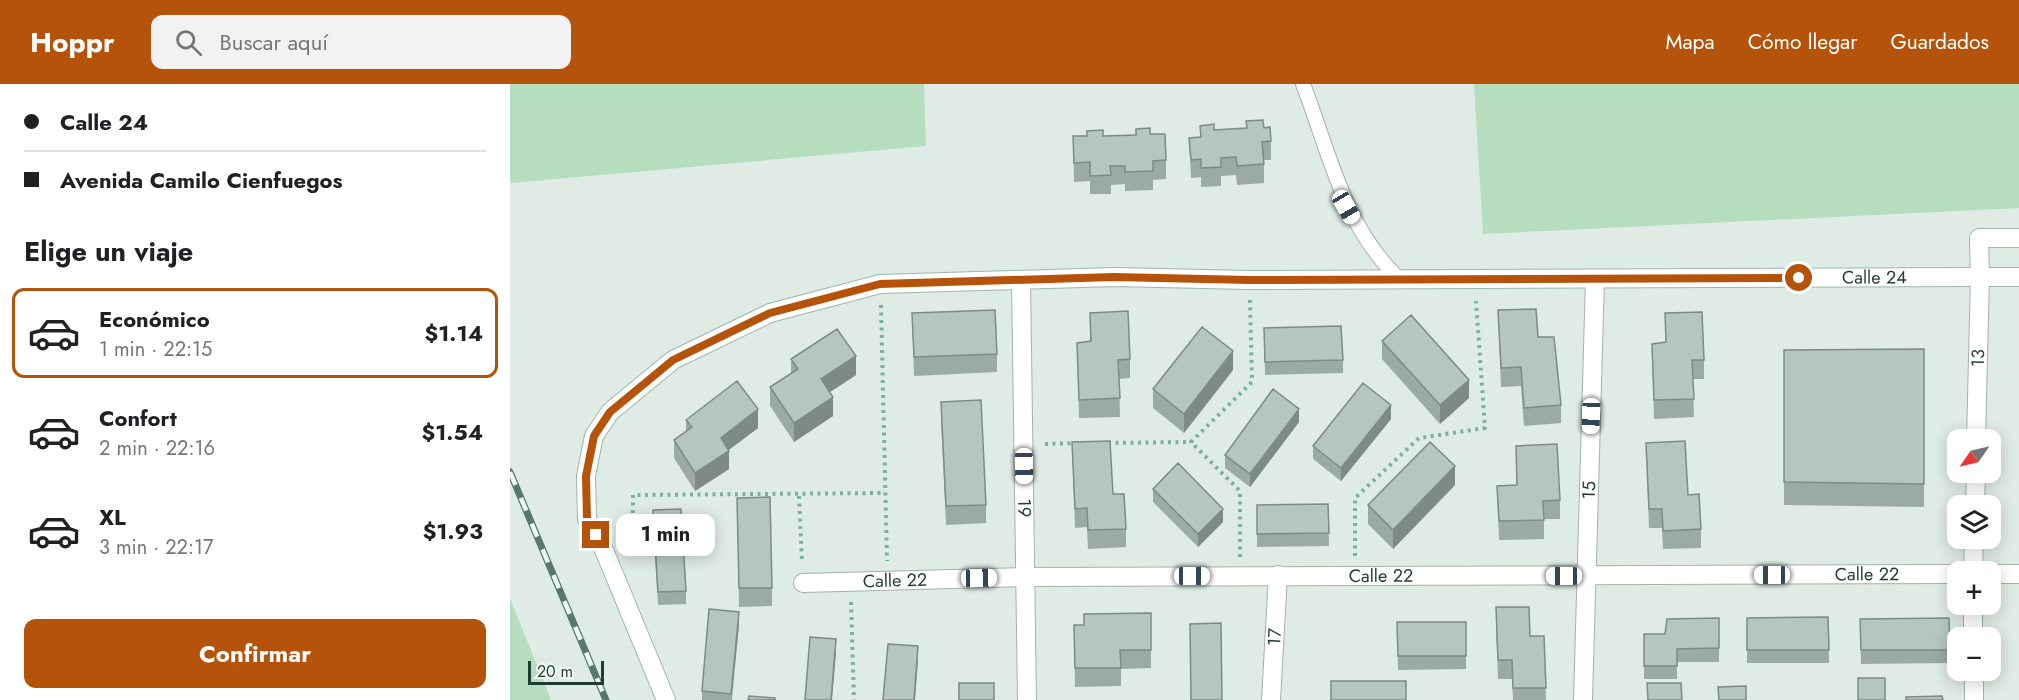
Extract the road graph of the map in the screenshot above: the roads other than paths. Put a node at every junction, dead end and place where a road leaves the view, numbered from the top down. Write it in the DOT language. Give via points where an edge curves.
graph roads {
  1 [pos="1303,84"];
  2 [pos="2019,238"];
  3 [pos="1980,277"];
  4 [pos="2019,277"];
  5 [pos="1399,279"];
  6 [pos="1595,279"];
  7 [pos="1021,280"];
  8 [pos="1977,429"];
  9 [pos="1947,574"];
  10 [pos="2001,574"];
  11 [pos="2019,574"];
  12 [pos="1278,575"];
  13 [pos="1587,576"];
  14 [pos="1025,577"];
  15 [pos="803,583"];
  16 [pos="1974,681"];
  17 [pos="666,700"];
  18 [pos="1027,700"];
  19 [pos="1271,700"];
  20 [pos="1583,700"];
  21 [pos="1974,700"];
  1 -- 5 [label="lane" via="1346,207 1381,262"];
  2 -- 3 [label="street" via="1979,238"];
  3 -- 4 [label="street, Calle 24"];
  3 -- 6 [label="street, Calle 24"];
  3 -- 8 [label="street, 13"];
  5 -- 6 [label="street, Calle 24"];
  5 -- 7 [label="street, Calle 24"];
  6 -- 13 [label="street, 15"];
  7 -- 14 [label="street, 19"];
  7 -- 17 [label="street, Calle 24" via="880,284 770,313 673,360 610,412 594,436 586,476 587,519 604,550"];
  9 -- 13 [label="street, Calle 22"];
  10 -- 11 [label="street"];
  12 -- 13 [label="street, Calle 22"];
  12 -- 14 [label="street, Calle 22"];
  12 -- 19 [label="street, 17"];
  13 -- 20 [label="street, 15"];
  14 -- 15 [label="street, Calle 22"];
  14 -- 18 [label="street, 19"];
  16 -- 21 [label="street"];
}
